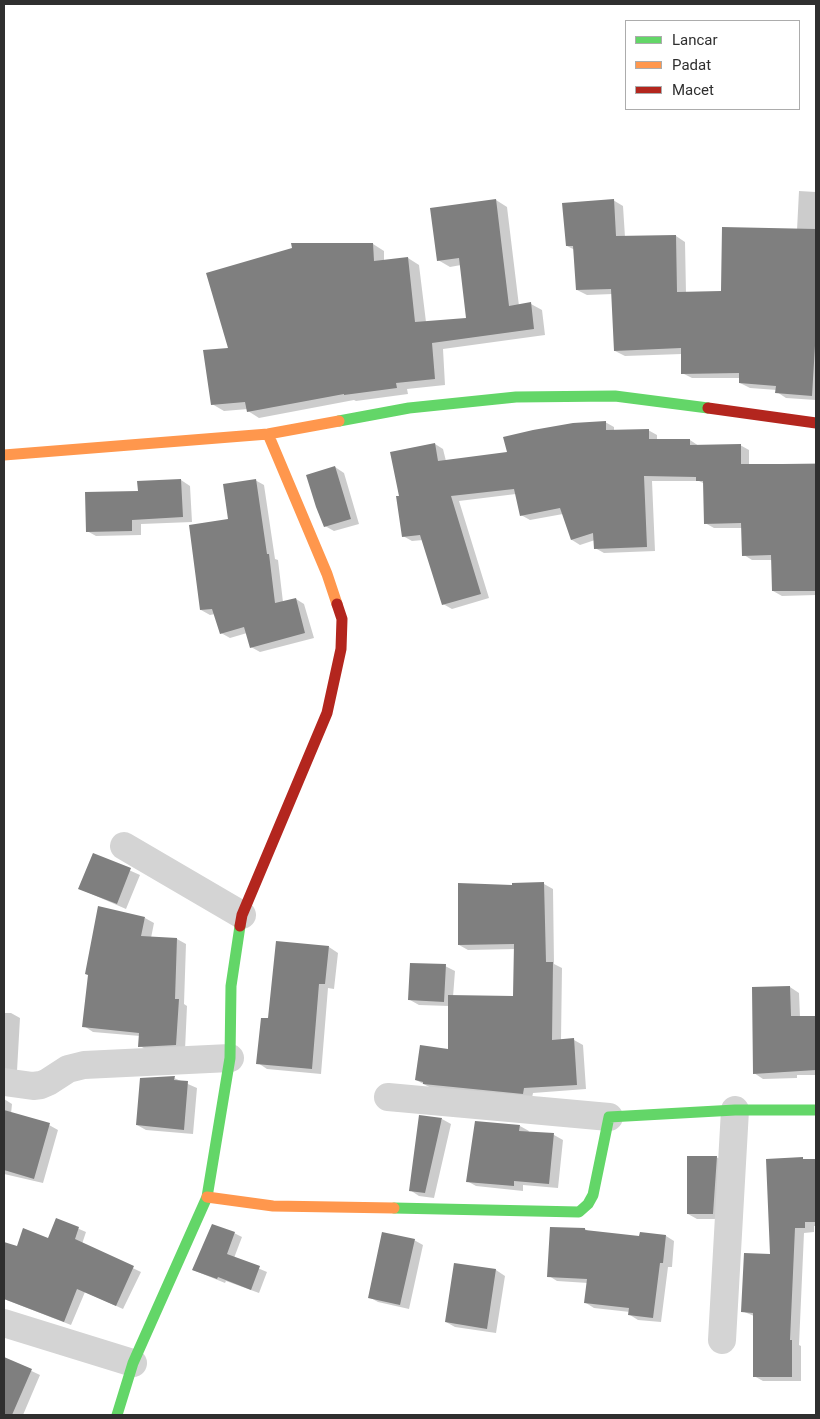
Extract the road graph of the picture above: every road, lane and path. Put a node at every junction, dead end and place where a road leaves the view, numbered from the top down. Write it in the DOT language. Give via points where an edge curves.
graph roads {
  1 [pos="816,423"];
  2 [pos="268,434"];
  3 [pos="4,455"];
  4 [pos="124,846"];
  5 [pos="242,915"];
  6 [pos="230,1058"];
  7 [pos="4,1082"];
  8 [pos="388,1097"];
  9 [pos="735,1110"];
  10 [pos="816,1110"];
  11 [pos="608,1118"];
  12 [pos="207,1197"];
  13 [pos="4,1323"];
  14 [pos="722,1340"];
  15 [pos="133,1363"];
  16 [pos="117,1415"];
  1 -- 2 [label="street" via="615,396 516,397 409,408"];
  2 -- 3 [label="street"];
  2 -- 5 [label="street" via="327,574 342,619 341,649 327,713"];
  4 -- 5 [label="street"];
  5 -- 6 [label="street" via="232,986"];
  6 -- 7 [label="street" via="84,1065 68,1069 41,1085"];
  6 -- 12 [label="street"];
  8 -- 11 [label="street"];
  9 -- 10 [label="street"];
  9 -- 11 [label="street"];
  9 -- 14 [label="street"];
  11 -- 12 [label="street" via="593,1195 579,1212 272,1206"];
  12 -- 15 [label="street"];
  13 -- 15 [label="street"];
  15 -- 16 [label="street"];
}
